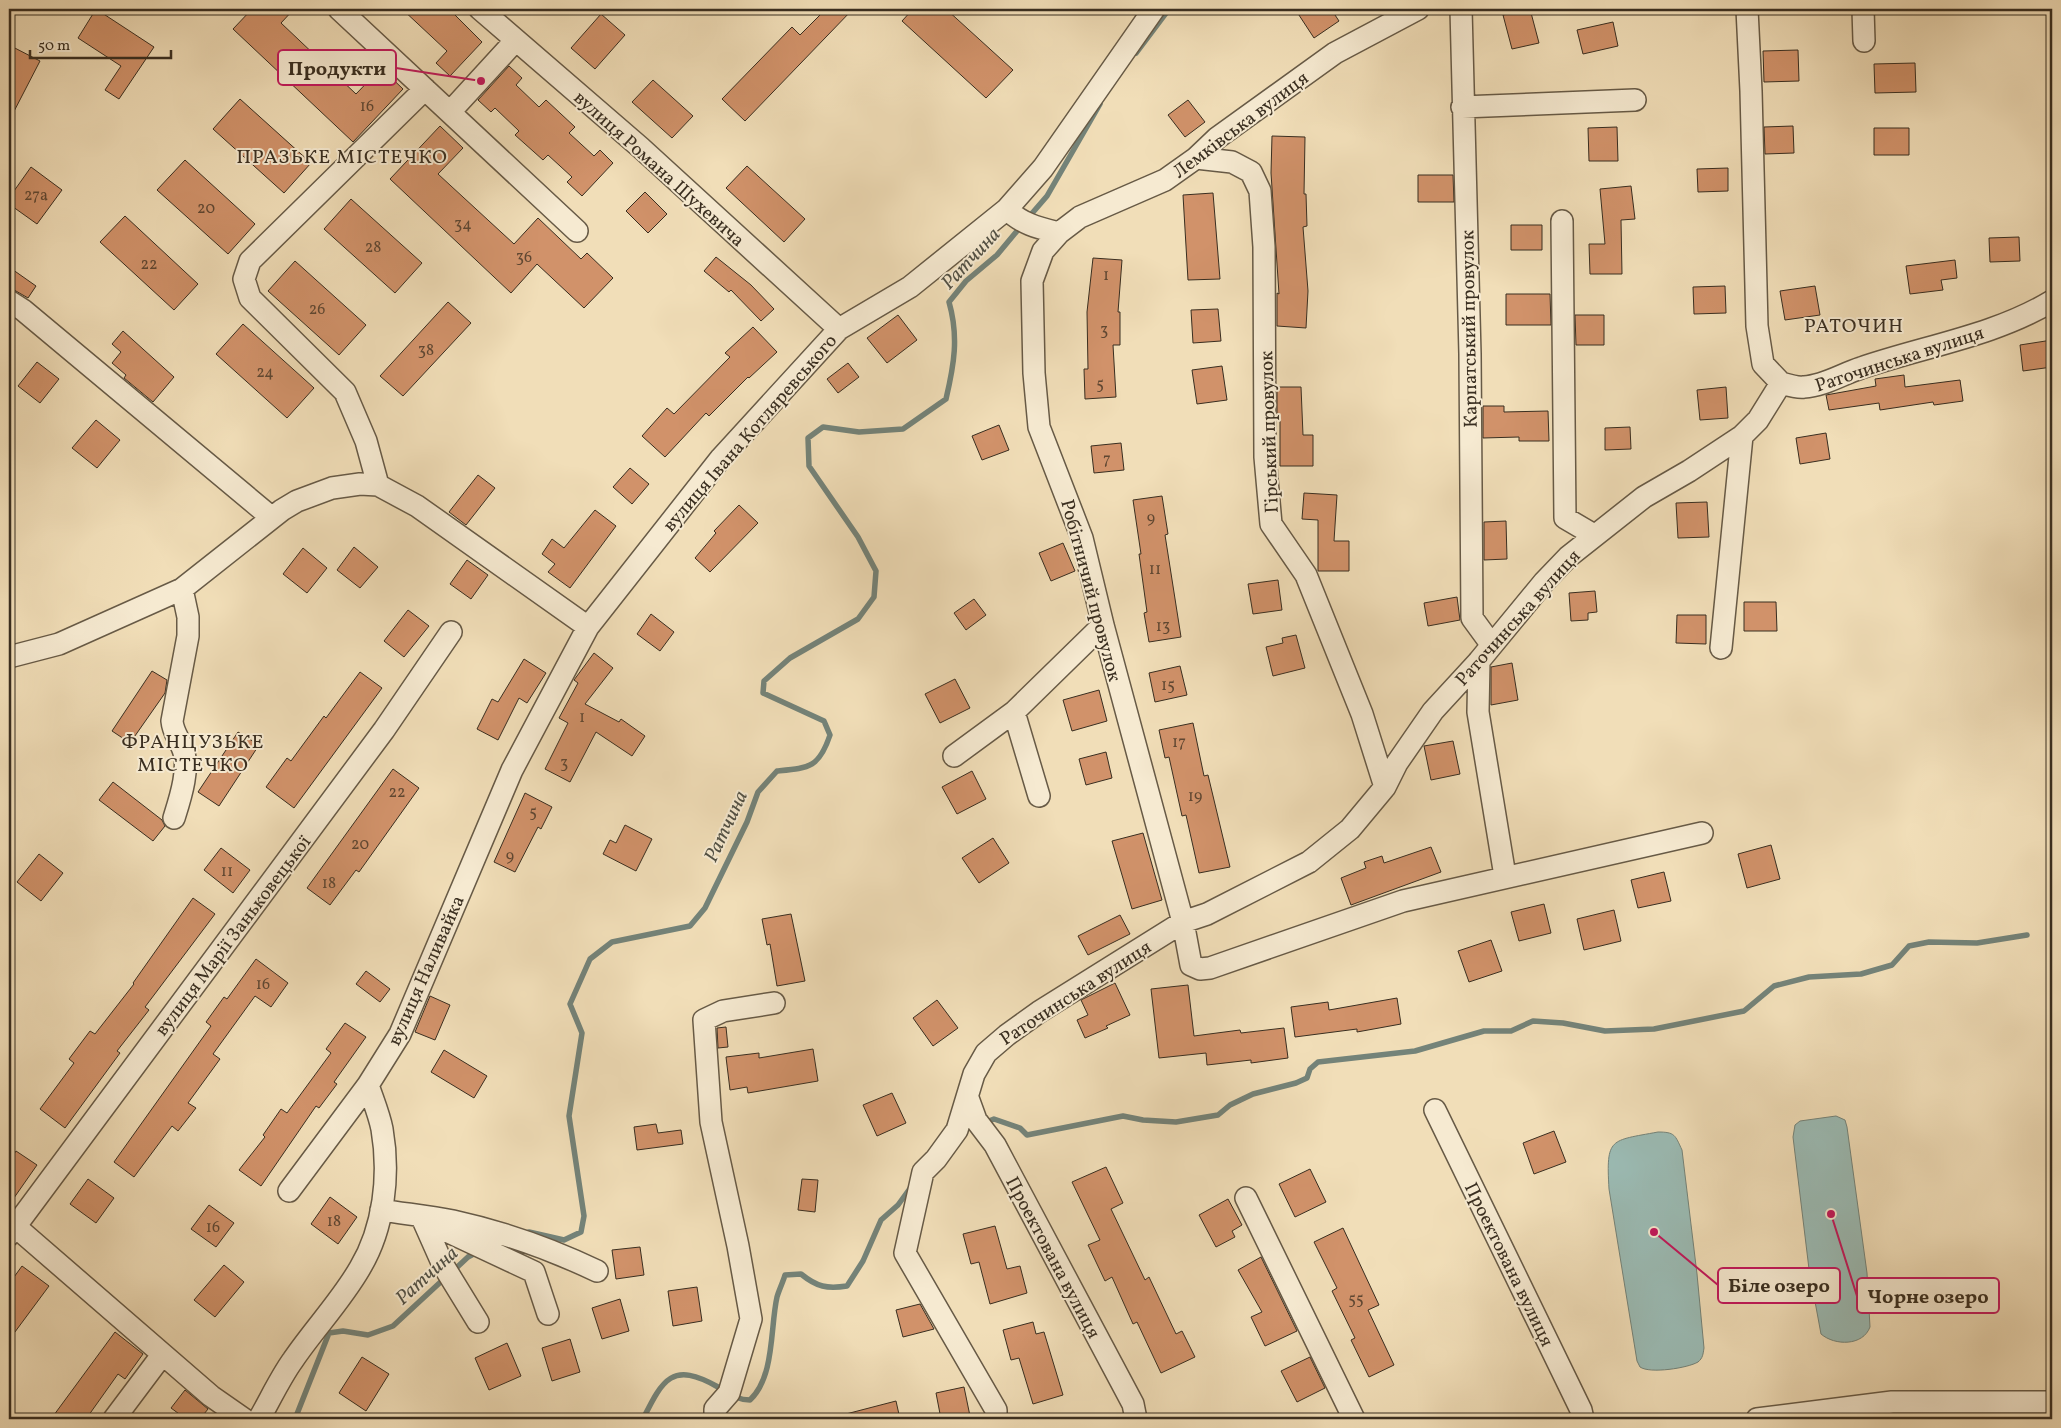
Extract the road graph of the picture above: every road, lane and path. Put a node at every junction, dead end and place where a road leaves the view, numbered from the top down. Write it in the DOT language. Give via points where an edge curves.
graph roads {
  1 [pos="339,9"];
  2 [pos="480,9"];
  3 [pos="1154,9"];
  4 [pos="1418,9"];
  5 [pos="1461,9"];
  6 [pos="1747,9"];
  7 [pos="1863,9"];
  8 [pos="515,41"];
  9 [pos="1864,41"];
  10 [pos="425,88"];
  11 [pos="1635,100"];
  12 [pos="1462,107"];
  13 [pos="450,112"];
  14 [pos="1196,158"];
  15 [pos="1012,214"];
  16 [pos="1562,221"];
  17 [pos="577,230"];
  18 [pos="1059,233"];
  19 [pos="9,301"];
  20 [pos="2052,301"];
  21 [pos="839,329"];
  22 [pos="1781,383"];
  23 [pos="1742,436"];
  24 [pos="378,485"];
  25 [pos="271,517"];
  26 [pos="1594,535"];
  27 [pos="182,589"];
  28 [pos="1102,625"];
  29 [pos="588,627"];
  30 [pos="451,632"];
  31 [pos="1721,648"];
  32 [pos="1485,653"];
  33 [pos="9,657"];
  34 [pos="1014,712"];
  35 [pos="954,756"];
  36 [pos="1385,787"];
  37 [pos="1039,796"];
  38 [pos="174,818"];
  39 [pos="1702,833"];
  40 [pos="1506,876"];
  41 [pos="1183,922"];
  42 [pos="774,1003"];
  43 [pos="368,1086"];
  44 [pos="968,1098"];
  45 [pos="1435,1110"];
  46 [pos="289,1191"];
  47 [pos="1246,1198"];
  48 [pos="381,1210"];
  49 [pos="417,1217"];
  50 [pos="11,1227"];
  51 [pos="597,1271"];
  52 [pos="548,1314"];
  53 [pos="478,1322"];
  54 [pos="162,1355"];
  55 [pos="2052,1402"];
  56 [pos="114,1419"];
  57 [pos="244,1419"];
  58 [pos="259,1419"];
  59 [pos="715,1419"];
  60 [pos="996,1419"];
  61 [pos="1136,1419"];
  62 [pos="1354,1419"];
  63 [pos="1583,1419"];
  64 [pos="1757,1419"];
  1 -- 10 [label="street"];
  2 -- 8 [label="street, вулиця Романа Шухевича"];
  3 -- 15 [label="street, вулиця Івана Котляревського"];
  4 -- 14 [label="street, Лемківська вулиця" via="1335,53 1217,138"];
  5 -- 12 [label="street, Карпатський провулок"];
  6 -- 22 [label="street" via="1757,326 1763,364"];
  7 -- 9 [label="street"];
  8 -- 13 [label="street"];
  8 -- 21 [label="street, вулиця Романа Шухевича" via="641,148"];
  10 -- 13 [label="street"];
  10 -- 24 [label="street" via="250,261 244,279 250,298 345,392 366,441"];
  11 -- 12 [label="street"];
  12 -- 32 [label="street, Карпатський провулок" via="1470,354 1472,618"];
  13 -- 17 [label="street"];
  14 -- 18 [label="street, Лемківська вулиця" via="1165,180 1080,217"];
  14 -- 36 [label="street, Гірський провулок" via="1232,162 1251,172 1260,191 1264,247 1265,457 1271,524 1306,575 1362,714"];
  15 -- 18 [label="street" via="1036,228"];
  15 -- 21 [label="street, вулиця Івана Котляревського" via="910,287"];
  16 -- 26 [label="street" via="1565,518"];
  18 -- 28 [label="street, Робітничий провулок" via="1043,251 1032,281 1039,427 1082,538"];
  19 -- 25 [label="street"];
  20 -- 22 [label="street, Раточинська вулиця" via="2019,318 1861,368 1822,384 1803,388"];
  21 -- 29 [label="street, вулиця Івана Котляревського" via="721,458"];
  22 -- 23 [label="street, Раточинська вулиця" via="1758,420"];
  23 -- 26 [label="street, Раточинська вулиця" via="1689,472 1644,496"];
  23 -- 31 [label="street"];
  24 -- 25 [label="street" via="332,488 297,501"];
  24 -- 29 [label="street" via="417,506"];
  25 -- 27 [label="street"];
  26 -- 32 [label="street, Раточинська вулиця" via="1544,582"];
  27 -- 33 [label="street" via="58,644"];
  27 -- 38 [label="street" via="188,636 172,730 182,748 184,764 183,784"];
  28 -- 34 [label="street"];
  28 -- 41 [label="street, Робітничий провулок"];
  29 -- 43 [label="street, вулиця Наливайка" via="512,770 400,1034"];
  30 -- 50 [label="street, вулиця Марії Заньковецької" via="384,730"];
  32 -- 36 [label="street, Раточинська вулиця" via="1433,711 1397,763"];
  32 -- 40 [label="street" via="1478,712"];
  34 -- 35 [label="street"];
  34 -- 37 [label="street"];
  36 -- 41 [label="street, Раточинська вулиця" via="1350,829 1309,862 1207,914"];
  39 -- 40 [label="street"];
  40 -- 41 [label="street" via="1403,901 1210,968 1200,969 1192,965"];
  41 -- 44 [label="street, Раточинська вулиця" via="1007,1035 986,1053 974,1074"];
  42 -- 59 [label="street" via="723,1011 704,1020 711,1122 751,1319 729,1393 715,1409"];
  43 -- 46 [label="street, вулиця Наливайка"];
  43 -- 48 [label="street" via="382,1127 386,1164"];
  44 -- 60 [label="street, Раточинська вулиця" via="957,1130 923,1172 905,1253 996,1410"];
  44 -- 61 [label="street, Проектована вулиця" via="976,1120 995,1145 1133,1404"];
  45 -- 63 [label="street, Проектована вулиця"];
  47 -- 62 [label="street"];
  48 -- 49 [label="street"];
  48 -- 58 [label="street" via="374,1241 360,1268 339,1301 292,1361"];
  49 -- 51 [label="street" via="452,1221 495,1232 559,1252"];
  49 -- 52 [label="street" via="534,1272"];
  49 -- 53 [label="street"];
  50 -- 54 [label="street"];
  54 -- 56 [label="street"];
  54 -- 57 [label="street" via="210,1396"];
  55 -- 64 [label="street" via="1892,1402"];
}
